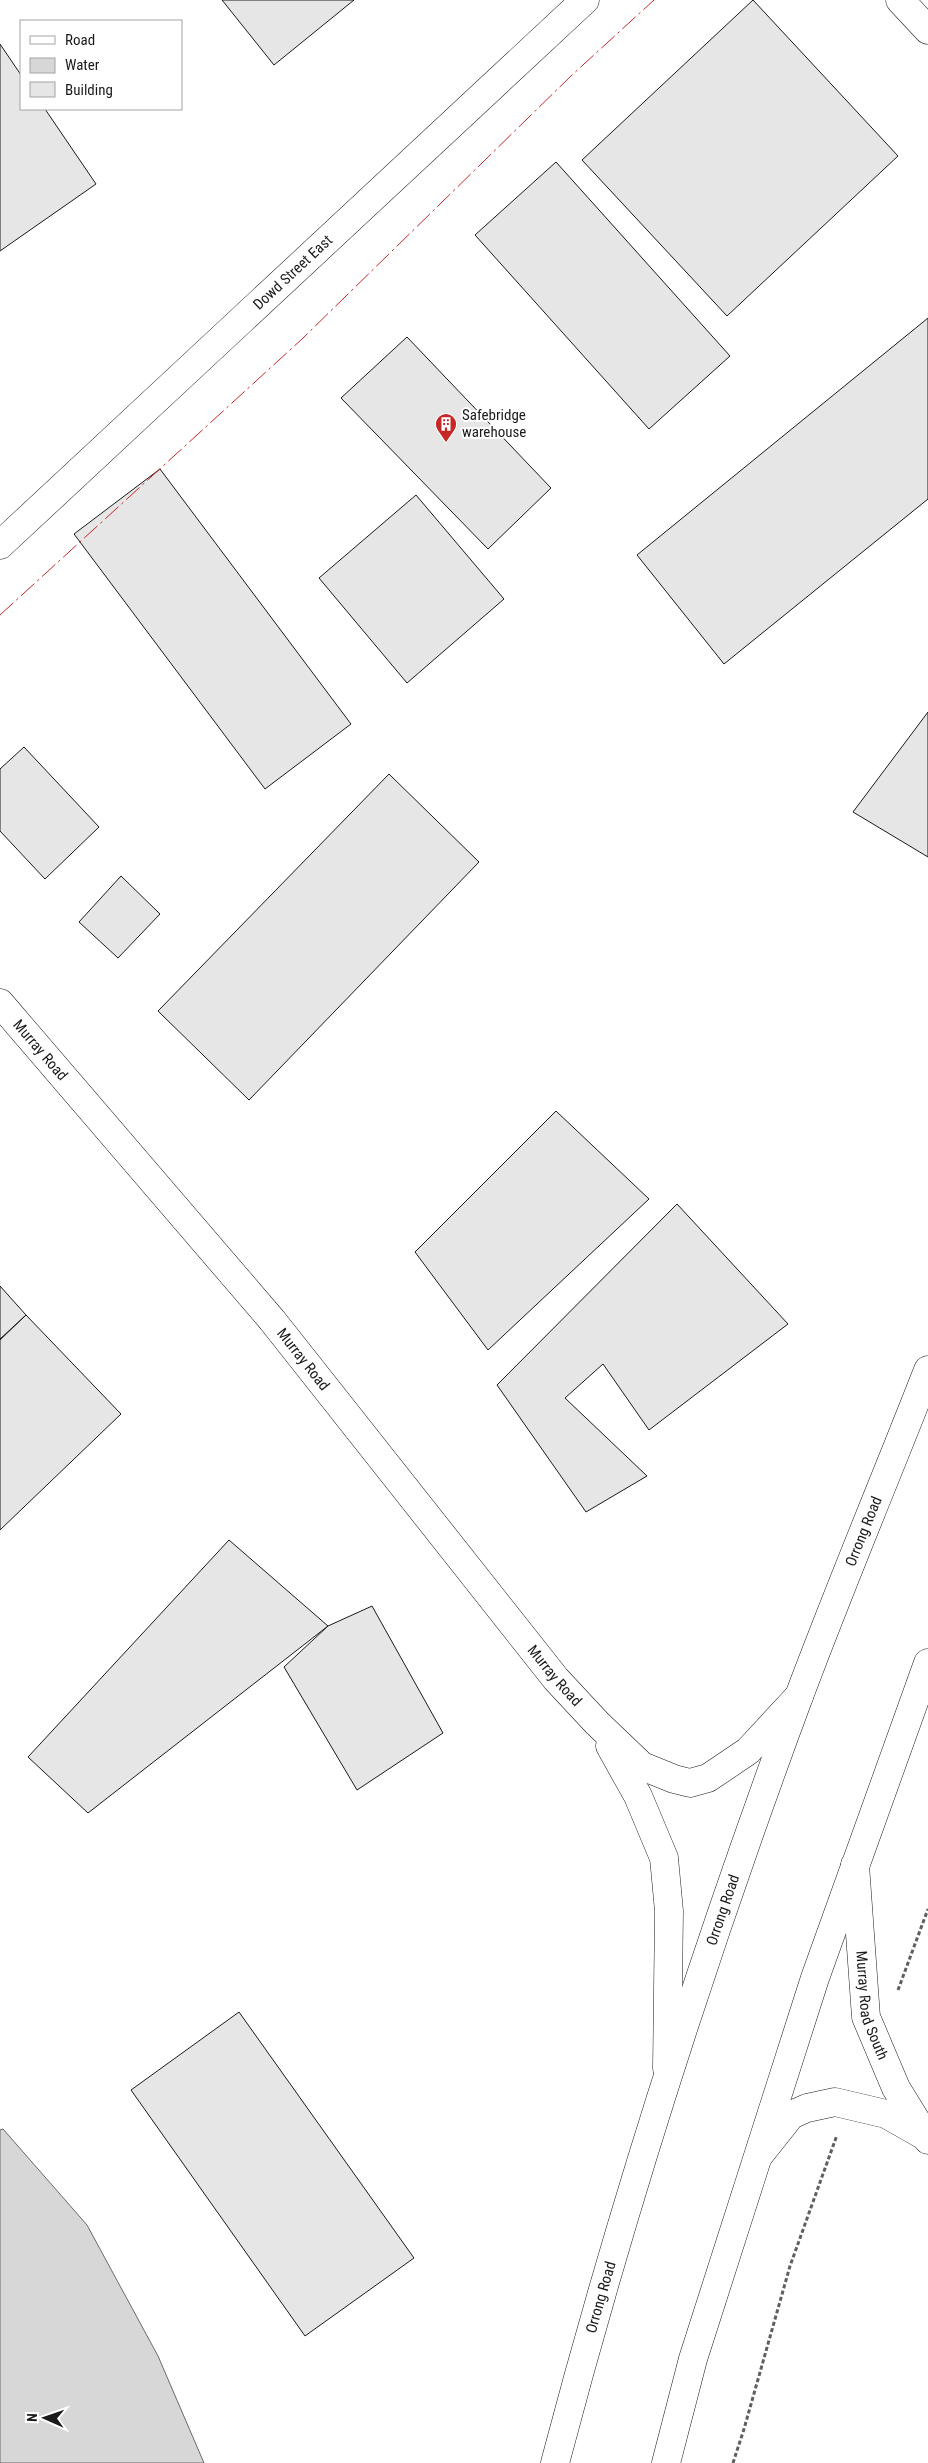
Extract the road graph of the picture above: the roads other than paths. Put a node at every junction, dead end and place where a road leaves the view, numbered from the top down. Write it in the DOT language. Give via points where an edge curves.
graph roads {
  1 [pos="585,0"];
  2 [pos="900,0"];
  3 [pos="928,30"];
  4 [pos="0,545"];
  5 [pos="0,1003"];
  6 [pos="928,1370"];
  7 [pos="928,1663"];
  8 [pos="799,1696"];
  9 [pos="598,1723"];
  10 [pos="855,1865"];
  11 [pos="667,2079"];
  12 [pos="926,2138"];
  13 [pos="758,2156"];
  14 [pos="554,2463"];
  15 [pos="666,2463"];
  1 -- 4 [label="main road, Dowd Street East"];
  2 -- 3 [label="main road"];
  5 -- 9 [label="main road, Murray Road" via="272,1320 556,1679"];
  6 -- 8 [label="main road, Orrong Road"];
  7 -- 10 [label="main road"];
  8 -- 9 [label="main road, Murray Road" via="748,1752 708,1778 690,1784 642,1766"];
  8 -- 11 [label="main road, Orrong Road" via="752,1823"];
  9 -- 11 [label="main road, Murray Road" via="638,1796 664,1858 669,1911"];
  10 -- 12 [label="main road, Murray Road South" via="866,2017 896,2088"];
  10 -- 13 [label="main road"];
  11 -- 14 [label="main road, Orrong Road" via="583,2355"];
  12 -- 13 [label="main road, Murray Road South" via="886,2114 834,2102 791,2115"];
  13 -- 15 [label="main road" via="693,2358"];
}
